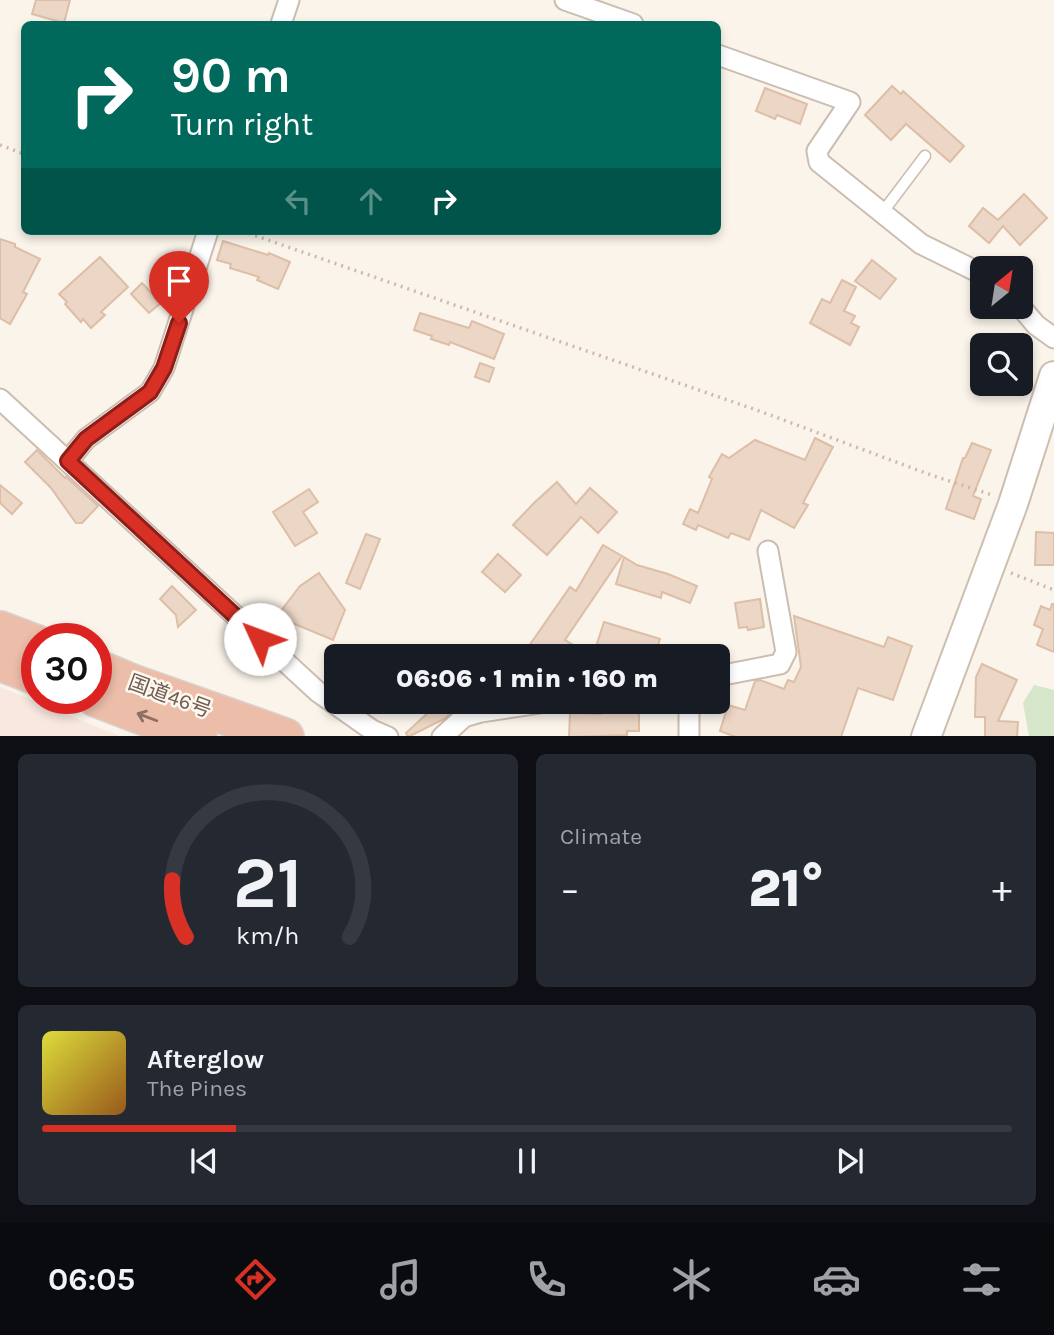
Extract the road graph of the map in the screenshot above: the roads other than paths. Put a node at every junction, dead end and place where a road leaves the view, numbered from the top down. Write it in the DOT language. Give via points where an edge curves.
graph roads {
  1 [pos="289,0"];
  2 [pos="565,0"];
  3 [pos="282,21"];
  4 [pos="624,21"];
  5 [pos="721,56"];
  6 [pos="925,156"];
  7 [pos="882,213"];
  8 [pos="207,235"];
  9 [pos="970,268"];
  10 [pos="1031,319"];
  11 [pos="1054,338"];
  12 [pos="1054,376"];
  13 [pos="0,399"];
  14 [pos="68,461"];
  15 [pos="768,551"];
  16 [pos="0,629"];
  17 [pos="21,638"];
  18 [pos="0,662"];
  19 [pos="21,670"];
  20 [pos="730,674"];
  21 [pos="112,675"];
  22 [pos="112,704"];
  23 [pos="475,714"];
  24 [pos="689,714"];
  25 [pos="195,736"];
  26 [pos="282,736"];
  27 [pos="386,736"];
  28 [pos="443,736"];
  29 [pos="689,736"];
  30 [pos="926,736"];
  1 -- 3 [label="street"];
  2 -- 4 [label="street"];
  5 -- 7 [label="street" via="850,102 817,151 819,162"];
  6 -- 7 [label="lane"];
  7 -- 9 [label="street" via="921,244"];
  8 -- 14 [label="street" via="164,368 150,392 86,439"];
  10 -- 11 [label="street"];
  12 -- 30 [label="street" via="1013,504"];
  13 -- 14 [label="street"];
  14 -- 27 [label="street" via="317,692"];
  15 -- 20 [label="street" via="786,652 780,664"];
  16 -- 17 [label="highway"];
  18 -- 19 [label="highway"];
  21 -- 26 [label="highway, 国道46号"];
  25 -- 22 [label="highway, 国道46号, one-way"];
  23 -- 28 [label="street"];
  24 -- 29 [label="street"];
}
